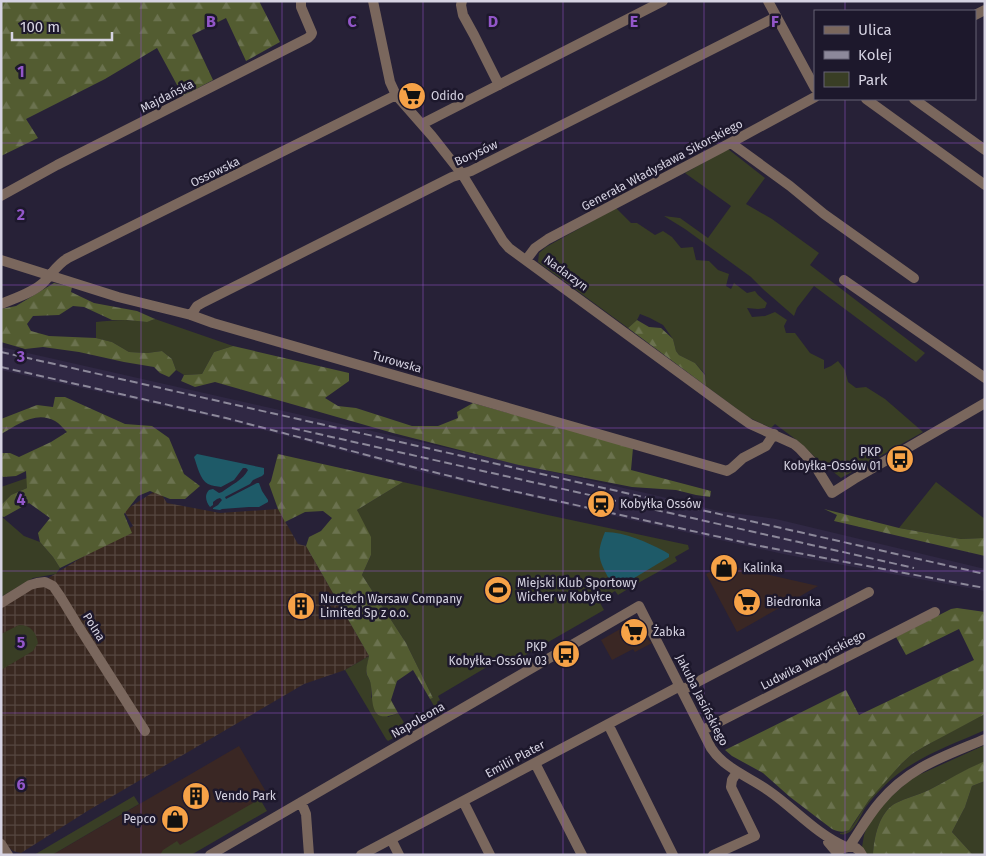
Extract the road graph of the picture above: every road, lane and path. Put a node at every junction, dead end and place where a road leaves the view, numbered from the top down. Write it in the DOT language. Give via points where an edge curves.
graph roads {
  1 [pos="301,1"];
  2 [pos="373,1"];
  3 [pos="462,1"];
  4 [pos="663,1"];
  5 [pos="768,1"];
  6 [pos="776,17"];
  7 [pos="499,85"];
  8 [pos="814,86"];
  9 [pos="396,96"];
  10 [pos="814,98"];
  11 [pos="867,100"];
  12 [pos="915,100"];
  13 [pos="422,124"];
  14 [pos="731,143"];
  15 [pos="985,150"];
  16 [pos="462,174"];
  17 [pos="985,185"];
  18 [pos="1,196"];
  19 [pos="1,260"];
  20 [pos="526,260"];
  21 [pos="49,276"];
  22 [pos="914,278"];
  23 [pos="844,280"];
  24 [pos="1,304"];
  25 [pos="191,315"];
  26 [pos="985,378"];
  27 [pos="985,403"];
  28 [pos="774,434"];
  29 [pos="869,592"];
  30 [pos="1,603"];
  31 [pos="639,606"];
  32 [pos="934,612"];
  33 [pos="681,688"];
  34 [pos="608,724"];
  35 [pos="702,730"];
  36 [pos="145,731"];
  37 [pos="985,738"];
  38 [pos="535,763"];
  39 [pos="737,772"];
  40 [pos="463,801"];
  41 [pos="301,802"];
  42 [pos="391,839"];
  43 [pos="1,844"];
  44 [pos="849,851"];
  45 [pos="8,855"];
  46 [pos="210,855"];
  47 [pos="309,855"];
  48 [pos="362,855"];
  49 [pos="399,855"];
  50 [pos="490,855"];
  51 [pos="582,855"];
  52 [pos="673,855"];
  53 [pos="713,855"];
  1 -- 18 [label="street, Majdańska" via="312,33 308,38"];
  2 -- 9 [label="street, Nadarzyn" via="390,82"];
  3 -- 7 [label="street" via="463,15"];
  4 -- 7 [label="street"];
  5 -- 6 [label="street"];
  6 -- 8 [label="street"];
  6 -- 16 [label="street, Borysów"];
  7 -- 13 [label="street"];
  9 -- 13 [label="street, Nadarzyn"];
  9 -- 21 [label="street, Ossowska" via="68,258"];
  10 -- 14 [label="street, Generała Władysława Sikorskiego"];
  11 -- 17 [label="street"];
  12 -- 15 [label="street"];
  13 -- 16 [label="street, Nadarzyn"];
  14 -- 20 [label="street, Generała Władysława Sikorskiego" via="548,239"];
  14 -- 22 [label="street"];
  16 -- 20 [label="street, Nadarzyn" via="503,242"];
  16 -- 25 [label="street, Borysów" via="204,302"];
  19 -- 21 [label="street, Turowska"];
  20 -- 28 [label="street, Nadarzyn" via="750,424"];
  21 -- 24 [label="street, Ossowska" via="30,292"];
  21 -- 25 [label="street, Turowska"];
  23 -- 26 [label="street"];
  25 -- 28 [label="street, Turowska" via="727,471 766,446"];
  27 -- 28 [label="street, Nadarzyn" via="832,493 806,454"];
  29 -- 33 [label="street, Emilii Plater"];
  30 -- 36 [label="street, Polna" via="30,585 45,582 53,586"];
  31 -- 33 [label="street, Jakuba Jasińskiego"];
  31 -- 41 [label="street, Napoleona"];
  32 -- 35 [label="street, Ludwika Waryńskiego"];
  33 -- 34 [label="street, Emilii Plater"];
  33 -- 35 [label="street, Jakuba Jasińskiego"];
  34 -- 38 [label="street, Emilii Plater"];
  34 -- 52 [label="street"];
  35 -- 39 [label="street, Jakuba Jasińskiego" via="718,758"];
  37 -- 44 [label="street" via="910,774 886,794"];
  38 -- 40 [label="street, Emilii Plater"];
  38 -- 51 [label="street"];
  39 -- 44 [label="street, Jakuba Jasińskiego"];
  39 -- 53 [label="street" via="731,787 755,836"];
  40 -- 42 [label="street, Emilii Plater"];
  40 -- 50 [label="street"];
  41 -- 46 [label="street, Napoleona"];
  41 -- 47 [label="street" via="306,814"];
  42 -- 48 [label="street, Emilii Plater"];
  42 -- 49 [label="street"];
  43 -- 45 [label="street"];
}
